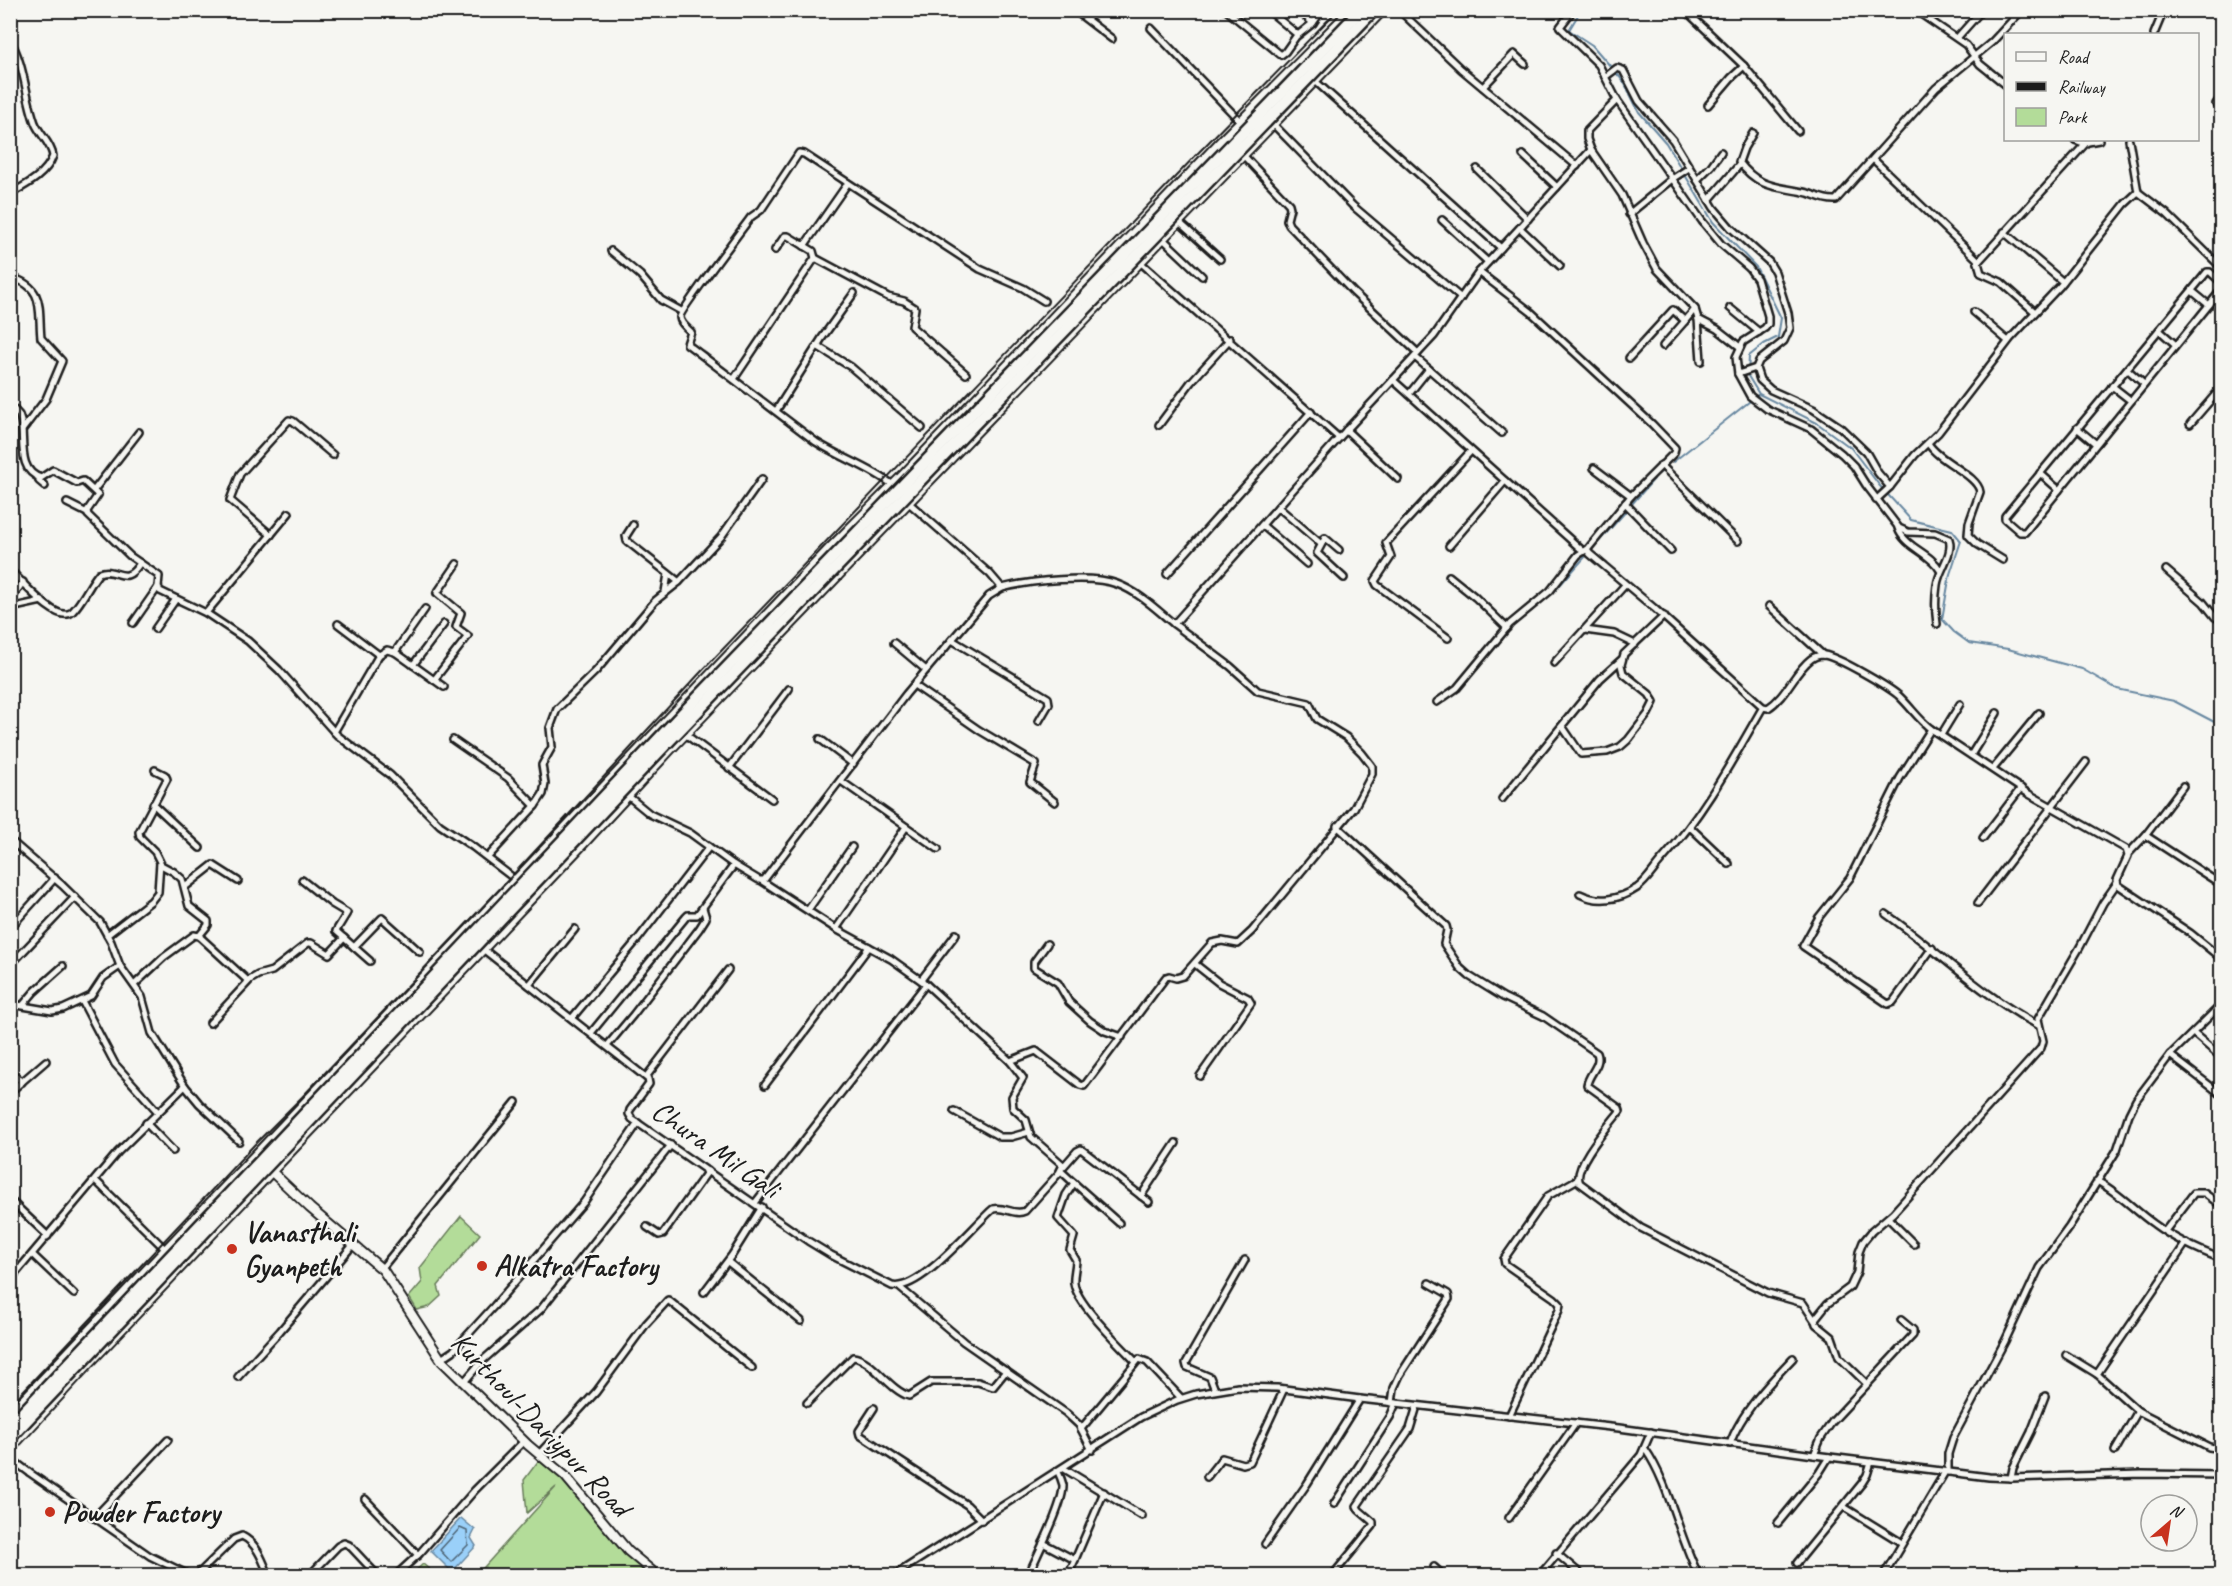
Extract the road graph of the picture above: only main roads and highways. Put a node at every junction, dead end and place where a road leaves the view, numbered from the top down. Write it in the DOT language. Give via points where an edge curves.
graph roads {
  1 [pos="1361,10"];
  2 [pos="1374,10"];
  3 [pos="10,1426"];
  4 [pos="10,1438"];
  1 -- 3 [label="highway, bridge" via="683,713"];
  2 -- 4 [label="highway, bridge" via="670,740"];
}
